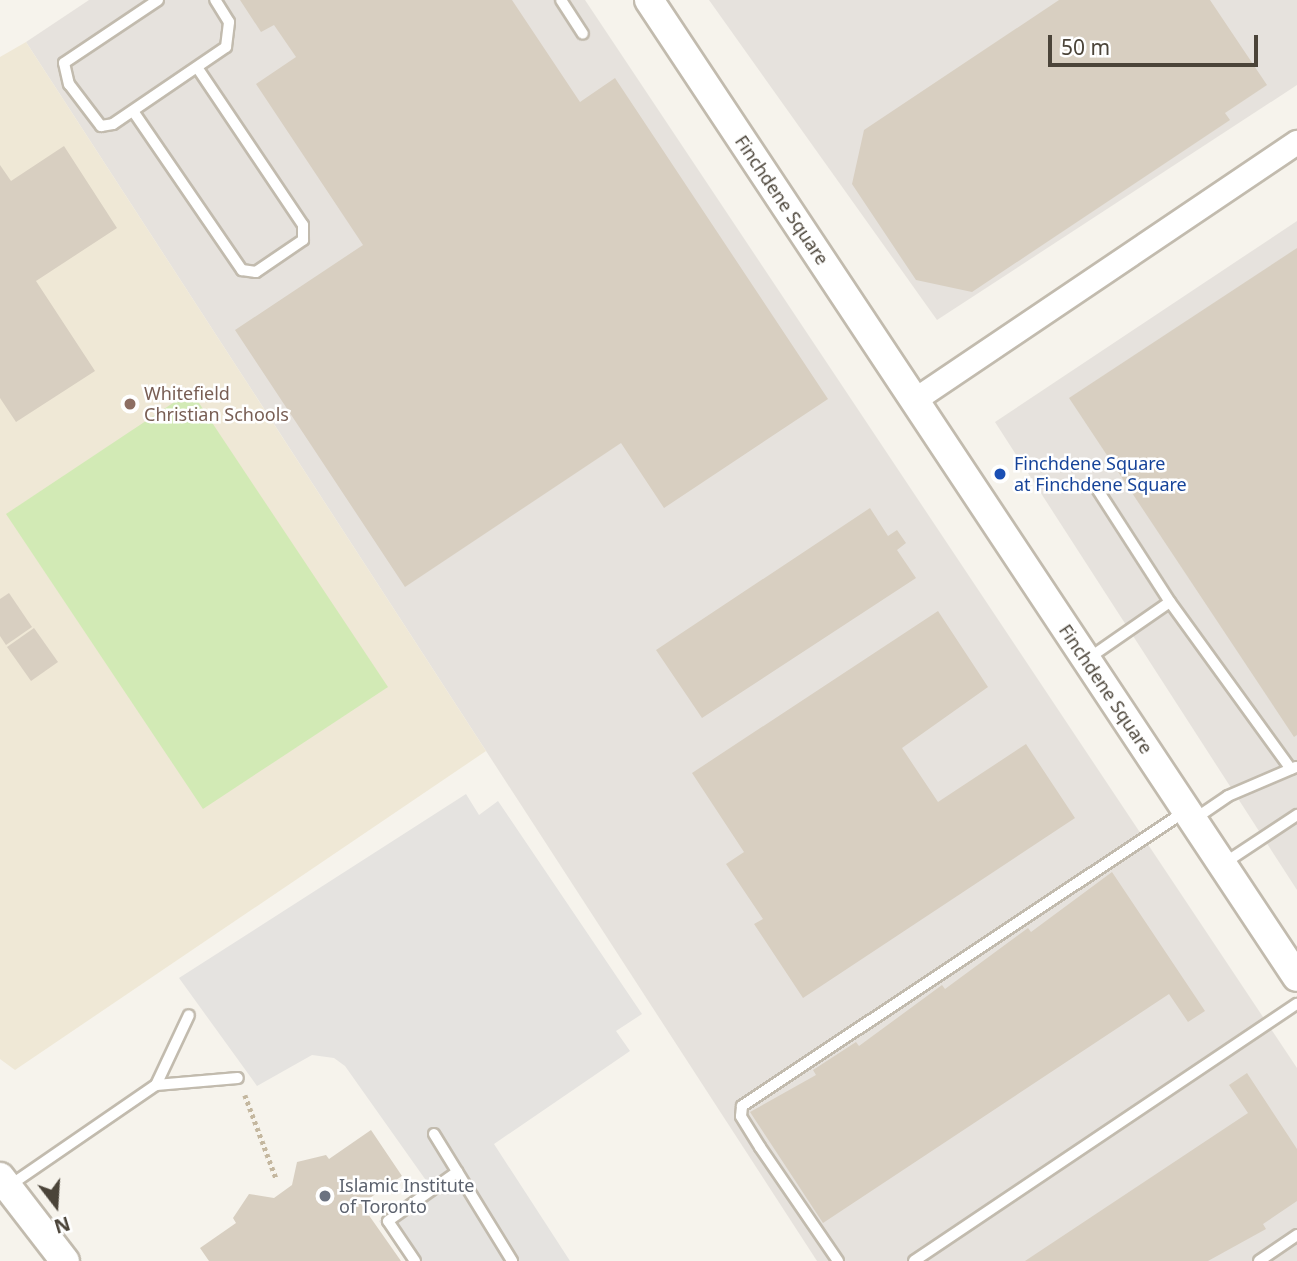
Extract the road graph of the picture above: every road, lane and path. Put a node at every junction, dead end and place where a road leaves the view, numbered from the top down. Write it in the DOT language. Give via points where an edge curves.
graph roads {
  1 [pos="158,0"];
  2 [pos="215,0"];
  3 [pos="561,0"];
  4 [pos="649,0"];
  5 [pos="583,34"];
  6 [pos="197,67"];
  7 [pos="132,111"];
  8 [pos="1297,142"];
  9 [pos="914,400"];
  10 [pos="1096,487"];
  11 [pos="1170,602"];
  12 [pos="1087,660"];
  13 [pos="1294,768"];
  14 [pos="1190,815"];
  15 [pos="1297,815"];
  16 [pos="1222,864"];
  17 [pos="1297,977"];
  18 [pos="1297,1004"];
  19 [pos="189,1015"];
  20 [pos="239,1078"];
  21 [pos="156,1085"];
  22 [pos="434,1134"];
  23 [pos="457,1172"];
  24 [pos="276,1178"];
  25 [pos="4,1182"];
  26 [pos="1297,1234"];
  27 [pos="65,1261"];
  28 [pos="415,1261"];
  29 [pos="512,1261"];
  30 [pos="838,1261"];
  31 [pos="914,1261"];
  32 [pos="1259,1261"];
  1 -- 7 [label="lane" via="64,63 69,83 101,126"];
  2 -- 6 [label="lane" via="229,22 231,35 226,47"];
  3 -- 5 [label="lane"];
  4 -- 9 [label="street, Finchdene Square"];
  6 -- 7 [label="lane"];
  6 -- 7 [label="lane" via="303,225 303,240 256,272 242,270"];
  8 -- 9 [label="street"];
  9 -- 12 [label="street, Finchdene Square"];
  10 -- 11 [label="lane"];
  11 -- 12 [label="lane"];
  11 -- 13 [label="lane"];
  12 -- 14 [label="street, Finchdene Square"];
  13 -- 14 [label="lane"];
  14 -- 16 [label="street, Finchdene Square"];
  14 -- 30 [label="lane" via="742,1107 741,1116 760,1147"];
  15 -- 16 [label="lane"];
  16 -- 17 [label="street, Finchdene Square"];
  18 -- 31 [label="lane"];
  19 -- 21 [label="lane"];
  20 -- 21 [label="lane"];
  20 -- 24 [label="path"];
  21 -- 25 [label="lane"];
  22 -- 23 [label="lane"];
  23 -- 28 [label="lane" via="388,1222"];
  23 -- 29 [label="lane"];
  25 -- 27 [label="street"];
  26 -- 32 [label="lane"];
}
